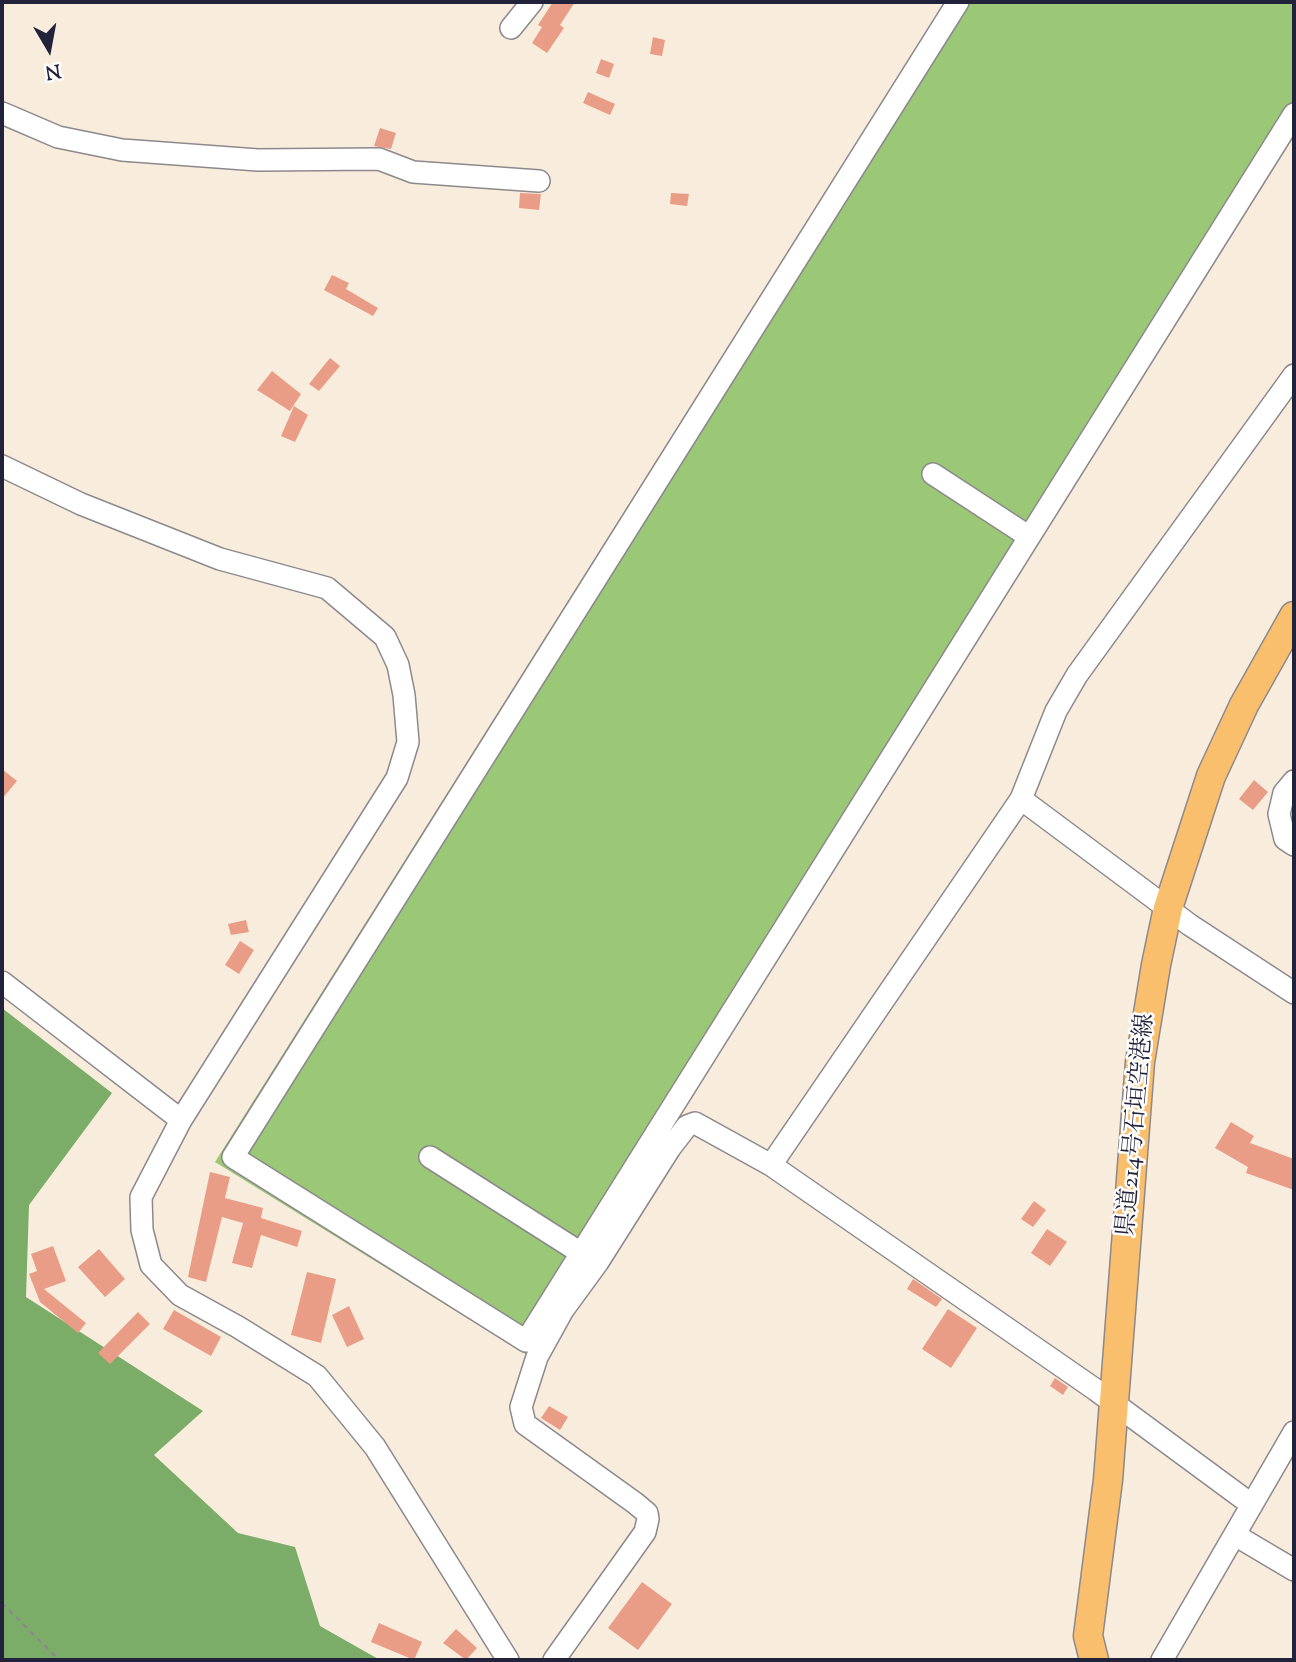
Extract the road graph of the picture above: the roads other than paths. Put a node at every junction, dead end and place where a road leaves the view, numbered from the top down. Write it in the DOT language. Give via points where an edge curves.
graph roads {
  1 [pos="532,2"];
  2 [pos="958,2"];
  3 [pos="511,28"];
  4 [pos="2,113"];
  5 [pos="1294,114"];
  6 [pos="539,181"];
  7 [pos="1294,376"];
  8 [pos="2,466"];
  9 [pos="933,474"];
  10 [pos="1028,536"];
  11 [pos="1294,616"];
  12 [pos="1294,781"];
  13 [pos="1021,799"];
  14 [pos="1294,845"];
  15 [pos="1168,908"];
  16 [pos="2,982"];
  17 [pos="1294,993"];
  18 [pos="181,1120"];
  19 [pos="429,1157"];
  20 [pos="771,1165"];
  21 [pos="581,1253"];
  22 [pos="1114,1404"];
  23 [pos="1294,1432"];
  24 [pos="1252,1505"];
  25 [pos="1235,1535"];
  26 [pos="1294,1570"];
  27 [pos="508,1660"];
  28 [pos="554,1660"];
  29 [pos="1094,1660"];
  30 [pos="1162,1660"];
  1 -- 3 [label="street"];
  2 -- 21 [label="street" via="233,1157 526,1341"];
  4 -- 6 [label="street" via="58,137 122,150 258,160 379,159 413,172"];
  5 -- 10 [label="street"];
  7 -- 13 [label="street" via="1077,675 1056,711"];
  8 -- 18 [label="street" via="81,504 220,559 327,587 385,637 398,665 408,742 397,778"];
  9 -- 10 [label="street"];
  10 -- 21 [label="street"];
  11 -- 15 [label="main road, 県道214号石垣空港線" via="1211,776"];
  12 -- 14 [label="street" via="1284,793 1279,814 1285,839"];
  13 -- 15 [label="street"];
  13 -- 20 [label="street"];
  15 -- 17 [label="street"];
  15 -- 22 [label="main road, 県道214号石垣空港線" via="1140,1062"];
  16 -- 18 [label="street"];
  18 -- 27 [label="street" via="141,1197 142,1230 151,1265 180,1295 317,1376 375,1447"];
  19 -- 21 [label="street"];
  20 -- 22 [label="street"];
  20 -- 28 [label="street" via="702,1124 687,1126 563,1310 537,1357 521,1407 525,1424 635,1503 648,1518 645,1532"];
  22 -- 24 [label="street"];
  22 -- 29 [label="main road, 県道214号石垣空港線" via="1088,1636"];
  23 -- 24 [label="street"];
  24 -- 25 [label="street"];
  25 -- 26 [label="street"];
  25 -- 30 [label="street"];
}
